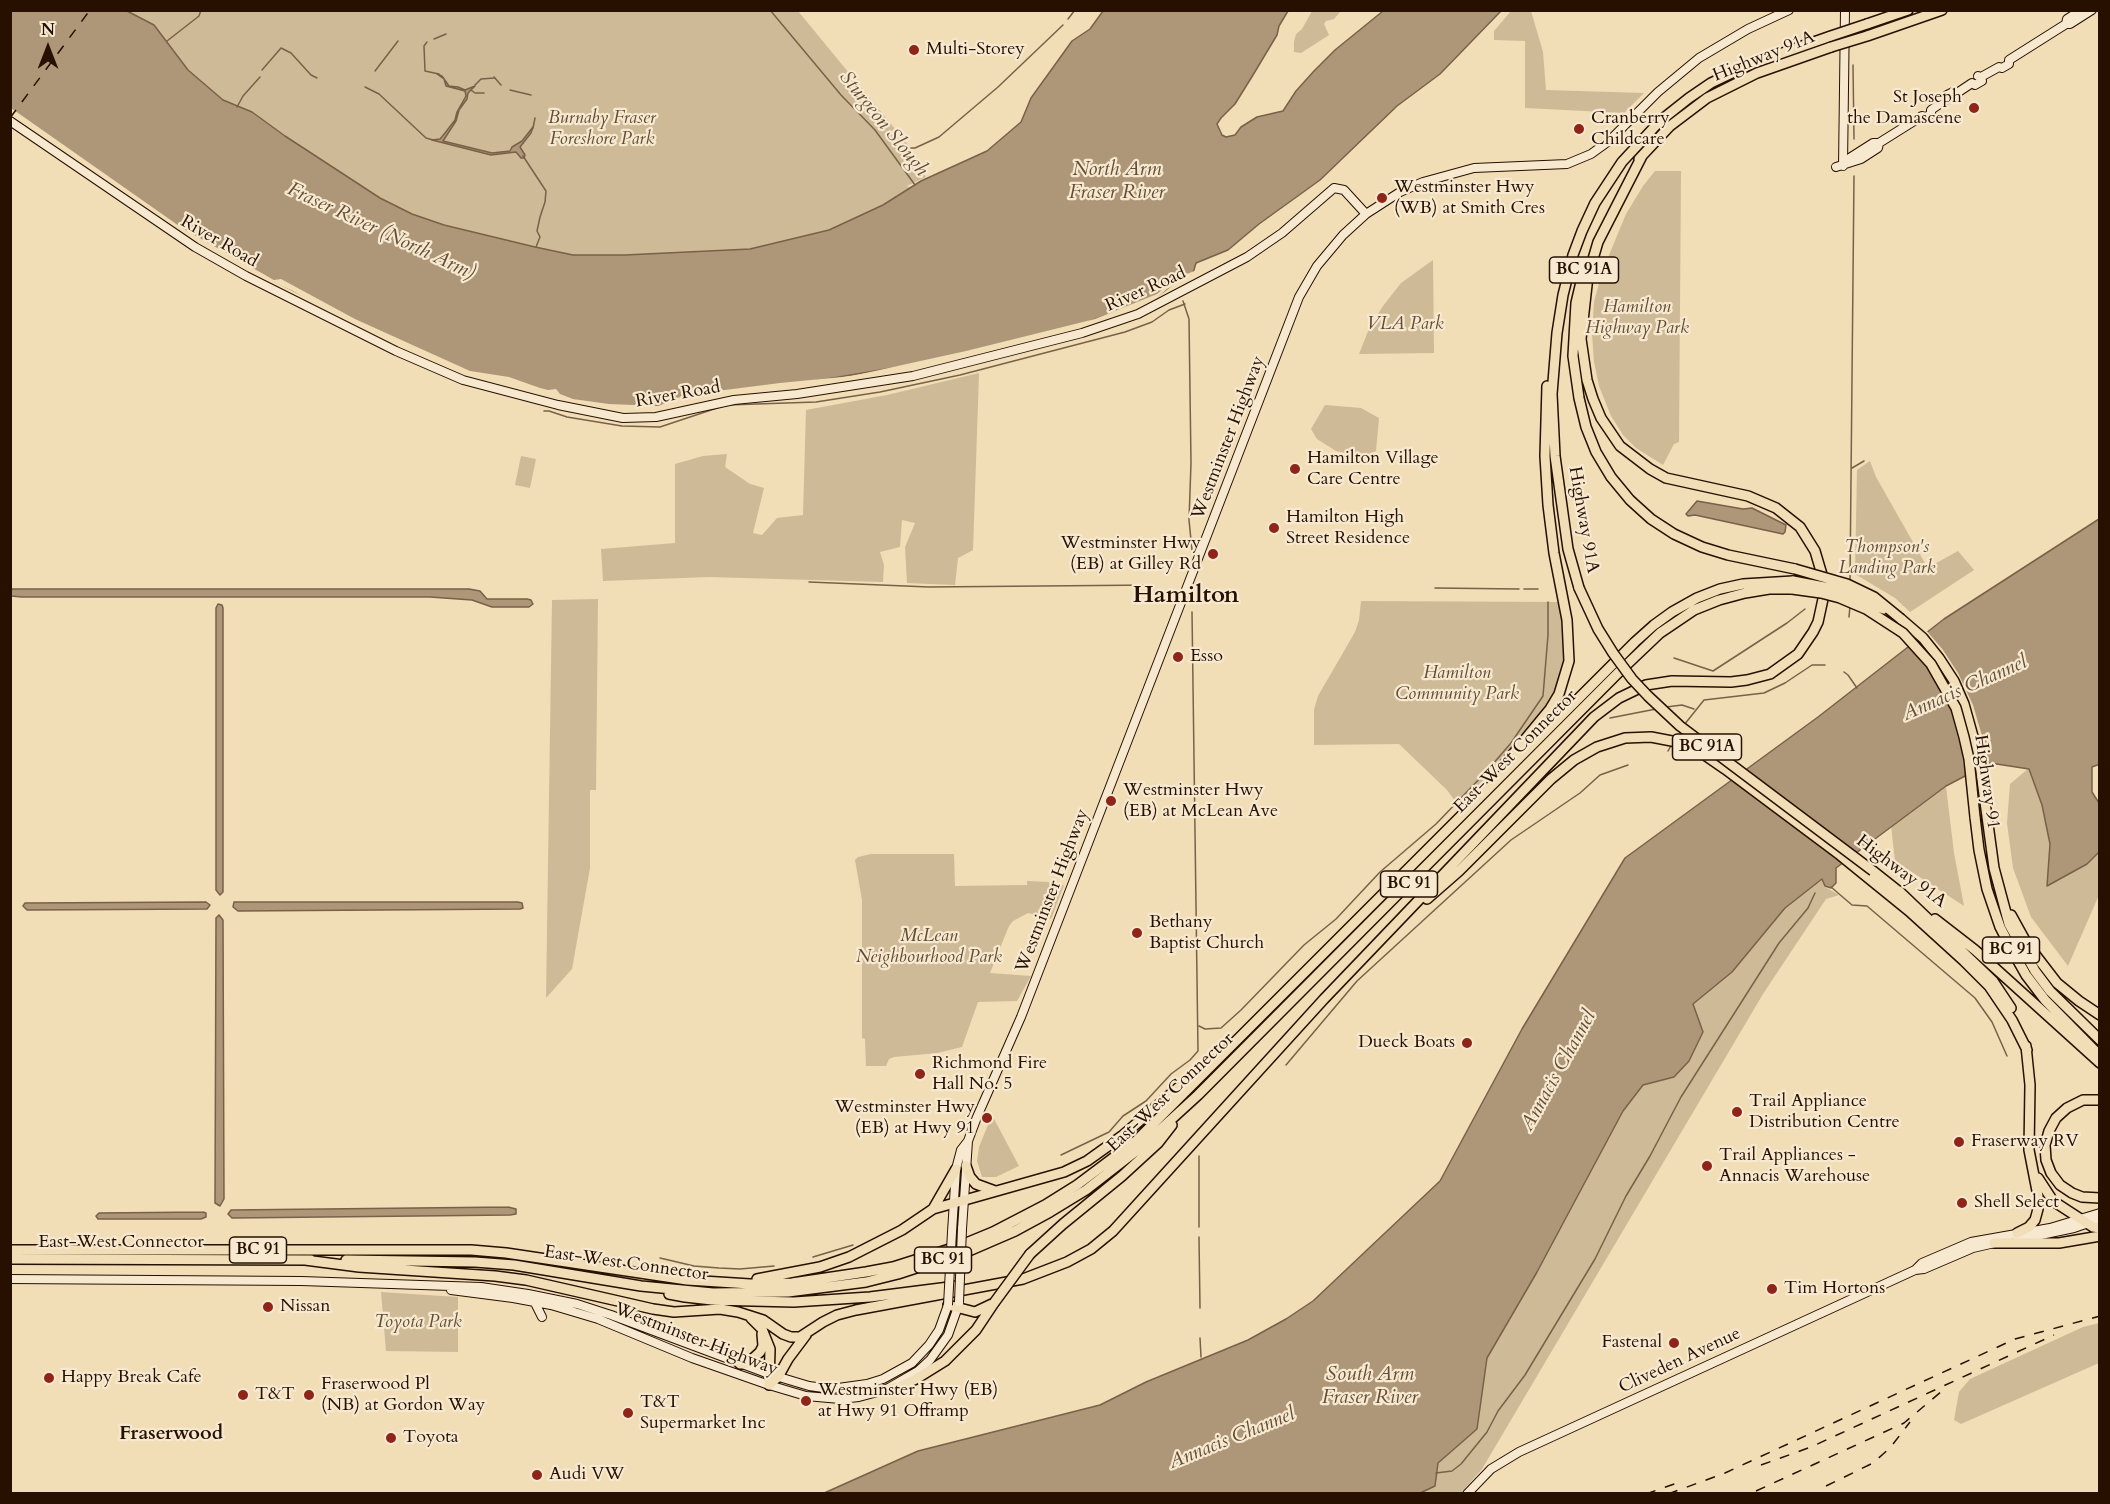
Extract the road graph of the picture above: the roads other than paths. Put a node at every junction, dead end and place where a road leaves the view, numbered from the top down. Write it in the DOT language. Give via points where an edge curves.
graph roads {
  1 [pos="1790,10"];
  2 [pos="1845,10"];
  3 [pos="1908,10"];
  4 [pos="1942,10"];
  5 [pos="2081,10"];
  6 [pos="2092,10"];
  7 [pos="2066,24"];
  8 [pos="10,121"];
  9 [pos="1844,142"];
  10 [pos="1879,143"];
  11 [pos="1856,154"];
  12 [pos="1641,156"];
  13 [pos="1839,166"];
  14 [pos="1366,214"];
  15 [pos="1557,333"];
  16 [pos="1792,585"];
  17 [pos="1901,619"];
  18 [pos="1619,672"];
  19 [pos="1437,840"];
  20 [pos="1897,895"];
  21 [pos="2003,902"];
  22 [pos="1388,932"];
  23 [pos="2100,1015"];
  24 [pos="2100,1040"];
  25 [pos="2100,1056"];
  26 [pos="1214,1063"];
  27 [pos="2100,1064"];
  28 [pos="1198,1095"];
  29 [pos="2100,1100"];
  30 [pos="968,1141"];
  31 [pos="966,1166"];
  32 [pos="2033,1168"];
  33 [pos="956,1169"];
  34 [pos="997,1191"];
  35 [pos="2100,1198"];
  36 [pos="963,1200"];
  37 [pos="953,1203"];
  38 [pos="933,1209"];
  39 [pos="2100,1213"];
  40 [pos="2100,1219"];
  41 [pos="2085,1222"];
  42 [pos="2100,1228"];
  43 [pos="2017,1233"];
  44 [pos="2100,1236"];
  45 [pos="1994,1243"];
  46 [pos="10,1250"];
  47 [pos="10,1259"];
  48 [pos="305,1260"];
  49 [pos="1915,1270"];
  50 [pos="1045,1271"];
  51 [pos="10,1279"];
  52 [pos="729,1284"];
  53 [pos="432,1286"];
  54 [pos="641,1286"];
  55 [pos="534,1301"];
  56 [pos="994,1303"];
  57 [pos="551,1305"];
  58 [pos="948,1305"];
  59 [pos="958,1305"];
  60 [pos="738,1311"];
  61 [pos="762,1329"];
  62 [pos="808,1333"];
  63 [pos="740,1364"];
  64 [pos="774,1376"];
  65 [pos="770,1385"];
  66 [pos="885,1390"];
  67 [pos="1467,1494"];
  1 -- 14 [label="main road, Westminster Highway" via="1699,58 1609,141 1582,158 1559,165 1485,167 1451,173 1400,192"];
  2 -- 9 [label="main road"];
  3 -- 15 [label="highway, Highway 91A / BC 91A, bridge" via="1751,64 1711,83 1660,121 1636,145 1595,203 1573,255"];
  4 -- 12 [label="highway, Highway 91A / BC 91A, bridge" via="1767,69 1719,91 1671,126"];
  5 -- 7 [label="main road"];
  6 -- 7 [label="main road"];
  7 -- 10 [label="main road" via="2009,60 2009,64 1957,93 1957,98 1947,99 1931,114"];
  8 -- 14 [label="main road, River Road" via="195,247 396,351 463,380 623,418 656,417 734,400 913,376 1082,333 1138,314 1247,257 1334,188 1344,190"];
  9 -- 11 [label="main road"];
  9 -- 13 [label="main road"];
  10 -- 11 [label="main road"];
  10 -- 13 [label="main road" via="1878,148 1861,159"];
  11 -- 13 [label="main road"];
  12 -- 17 [label="highway, Highway 91A / BC 91A, bridge" via="1605,211 1591,242 1576,303 1573,356 1578,398 1596,452 1630,500 1674,534 1728,555 1847,584 1874,597"];
  12 -- 22 [label="highway" via="1598,242 1588,276 1581,339 1593,399 1620,446 1650,469 1666,478 1748,496 1776,508 1800,527 1822,569 1823,599 1818,622 1804,648 1770,674 1747,681 1659,682 1606,707"];
  14 -- 30 [label="main road, Westminster Highway" via="1328,250 1299,297 1021,1017"];
  15 -- 19 [label="highway" via="1550,349 1545,456 1554,553 1570,648 1566,676 1559,694 1536,727"];
  15 -- 20 [label="highway, Highway 91A / BC 91A, bridge" via="1552,394 1555,456 1568,549 1579,588 1612,653 1632,679 1680,726"];
  16 -- 17 [label="highway, Highway 91 / BC 91, bridge" via="1845,591"];
  16 -- 18 [label="highway, Highway 91 / BC 91" via="1745,592 1694,610 1660,633"];
  16 -- 19 [label="highway, Highway 91 / BC 91" via="1752,583 1720,589 1672,612 1635,642"];
  16 -- 25 [label="highway, Highway 91 / BC 91, bridge" via="1866,609 1903,633 1931,664 1956,708 1964,737 1987,889 2000,927 2026,975 2045,1000"];
  17 -- 21 [label="highway, Highway 91 / BC 91" via="1939,658 1964,704 1979,758 1994,868"];
  18 -- 28 [label="highway, East-West Connector / BC 91"];
  19 -- 26 [label="highway, East-West Connector / BC 91"];
  20 -- 22 [label="highway" via="1699,751 1664,738 1637,737 1612,741 1574,760 1460,871"];
  20 -- 27 [label="highway, Highway 91A / BC 91A" via="1975,950"];
  20 -- 32 [label="highway" via="2006,997 2027,1050 2029,1150"];
  21 -- 23 [label="highway" via="2043,967 2057,983"];
  21 -- 24 [label="highway, Highway 91 / BC 91" via="2009,924 2035,971"];
  22 -- 50 [label="highway" via="1123,1222 1091,1249"];
  26 -- 34 [label="highway" via="1087,1161 1049,1178"];
  26 -- 52 [label="highway, East-West Connector / BC 91" via="1137,1140 1077,1185 993,1232 919,1259 867,1272 792,1283"];
  28 -- 54 [label="highway, East-West Connector / BC 91" via="1086,1190 1014,1231 932,1265 866,1282 788,1292 713,1293"];
  28 -- 56 [label="highway, bridge" via="1136,1164 1030,1254"];
  29 -- 35 [label="highway" via="2083,1100 2067,1108 2056,1118 2045,1145 2046,1160 2060,1185 2082,1197"];
  30 -- 31 [label="main road, Westminster Highway"];
  30 -- 33 [label="main road, Westminster Highway"];
  31 -- 34 [label="highway" via="976,1184"];
  31 -- 36 [label="main road, Westminster Highway"];
  32 -- 41 [label="highway" via="2053,1201"];
  32 -- 43 [label="highway" via="2037,1215 2030,1227"];
  33 -- 37 [label="main road, Westminster Highway"];
  33 -- 38 [label="highway"];
  34 -- 36 [label="highway"];
  36 -- 37 [label="highway"];
  36 -- 59 [label="main road, Westminster Highway, bridge"];
  37 -- 38 [label="highway"];
  37 -- 58 [label="main road, Westminster Highway, bridge"];
  38 -- 52 [label="highway" via="849,1257"];
  39 -- 41 [label="main road, Cliveden Avenue"];
  40 -- 41 [label="main road, Cliveden Avenue"];
  41 -- 42 [label="highway"];
  41 -- 43 [label="main road, Cliveden Avenue"];
  41 -- 45 [label="main road, Cliveden Avenue" via="2051,1234"];
  43 -- 49 [label="main road, Cliveden Avenue" via="1953,1248"];
  44 -- 45 [label="highway" via="2059,1243"];
  45 -- 49 [label="main road, Cliveden Avenue"];
  46 -- 52 [label="highway, East-West Connector / BC 91" via="471,1250"];
  47 -- 48 [label="highway, East-West Connector / BC 91"];
  48 -- 54 [label="highway, East-West Connector / BC 91" via="514,1265"];
  48 -- 60 [label="highway" via="526,1280 653,1310"];
  49 -- 67 [label="main road, Cliveden Avenue" via="1520,1452 1491,1469"];
  50 -- 54 [label="highway" via="915,1292 794,1302 685,1298"];
  50 -- 62 [label="highway" via="1023,1279 856,1310 823,1322"];
  51 -- 53 [label="main road, Westminster Highway"];
  53 -- 55 [label="main road, Westminster Highway"];
  53 -- 63 [label="main road, Westminster Highway" via="493,1289 577,1305"];
  55 -- 57 [label="main road, Westminster Highway"];
  55 -- 57 [label="main road" via="542,1317"];
  56 -- 59 [label="highway" via="975,1312"];
  56 -- 66 [label="highway" via="976,1330 945,1361 916,1379"];
  57 -- 65 [label="main road, Westminster Highway"];
  58 -- 59 [label="highway"];
  58 -- 64 [label="main road, Westminster Highway" via="929,1345 912,1363 883,1379 831,1389"];
  59 -- 66 [label="main road, Westminster Highway" via="948,1335 930,1360"];
  60 -- 61 [label="highway"];
  60 -- 62 [label="highway" via="763,1320 786,1336"];
  61 -- 63 [label="highway" via="760,1352 748,1363"];
  61 -- 64 [label="highway"];
  62 -- 64 [label="highway"];
  63 -- 64 [label="main road, Westminster Highway"];
  64 -- 65 [label="highway"];
  65 -- 66 [label="main road, Westminster Highway" via="823,1398 859,1397"];
}
